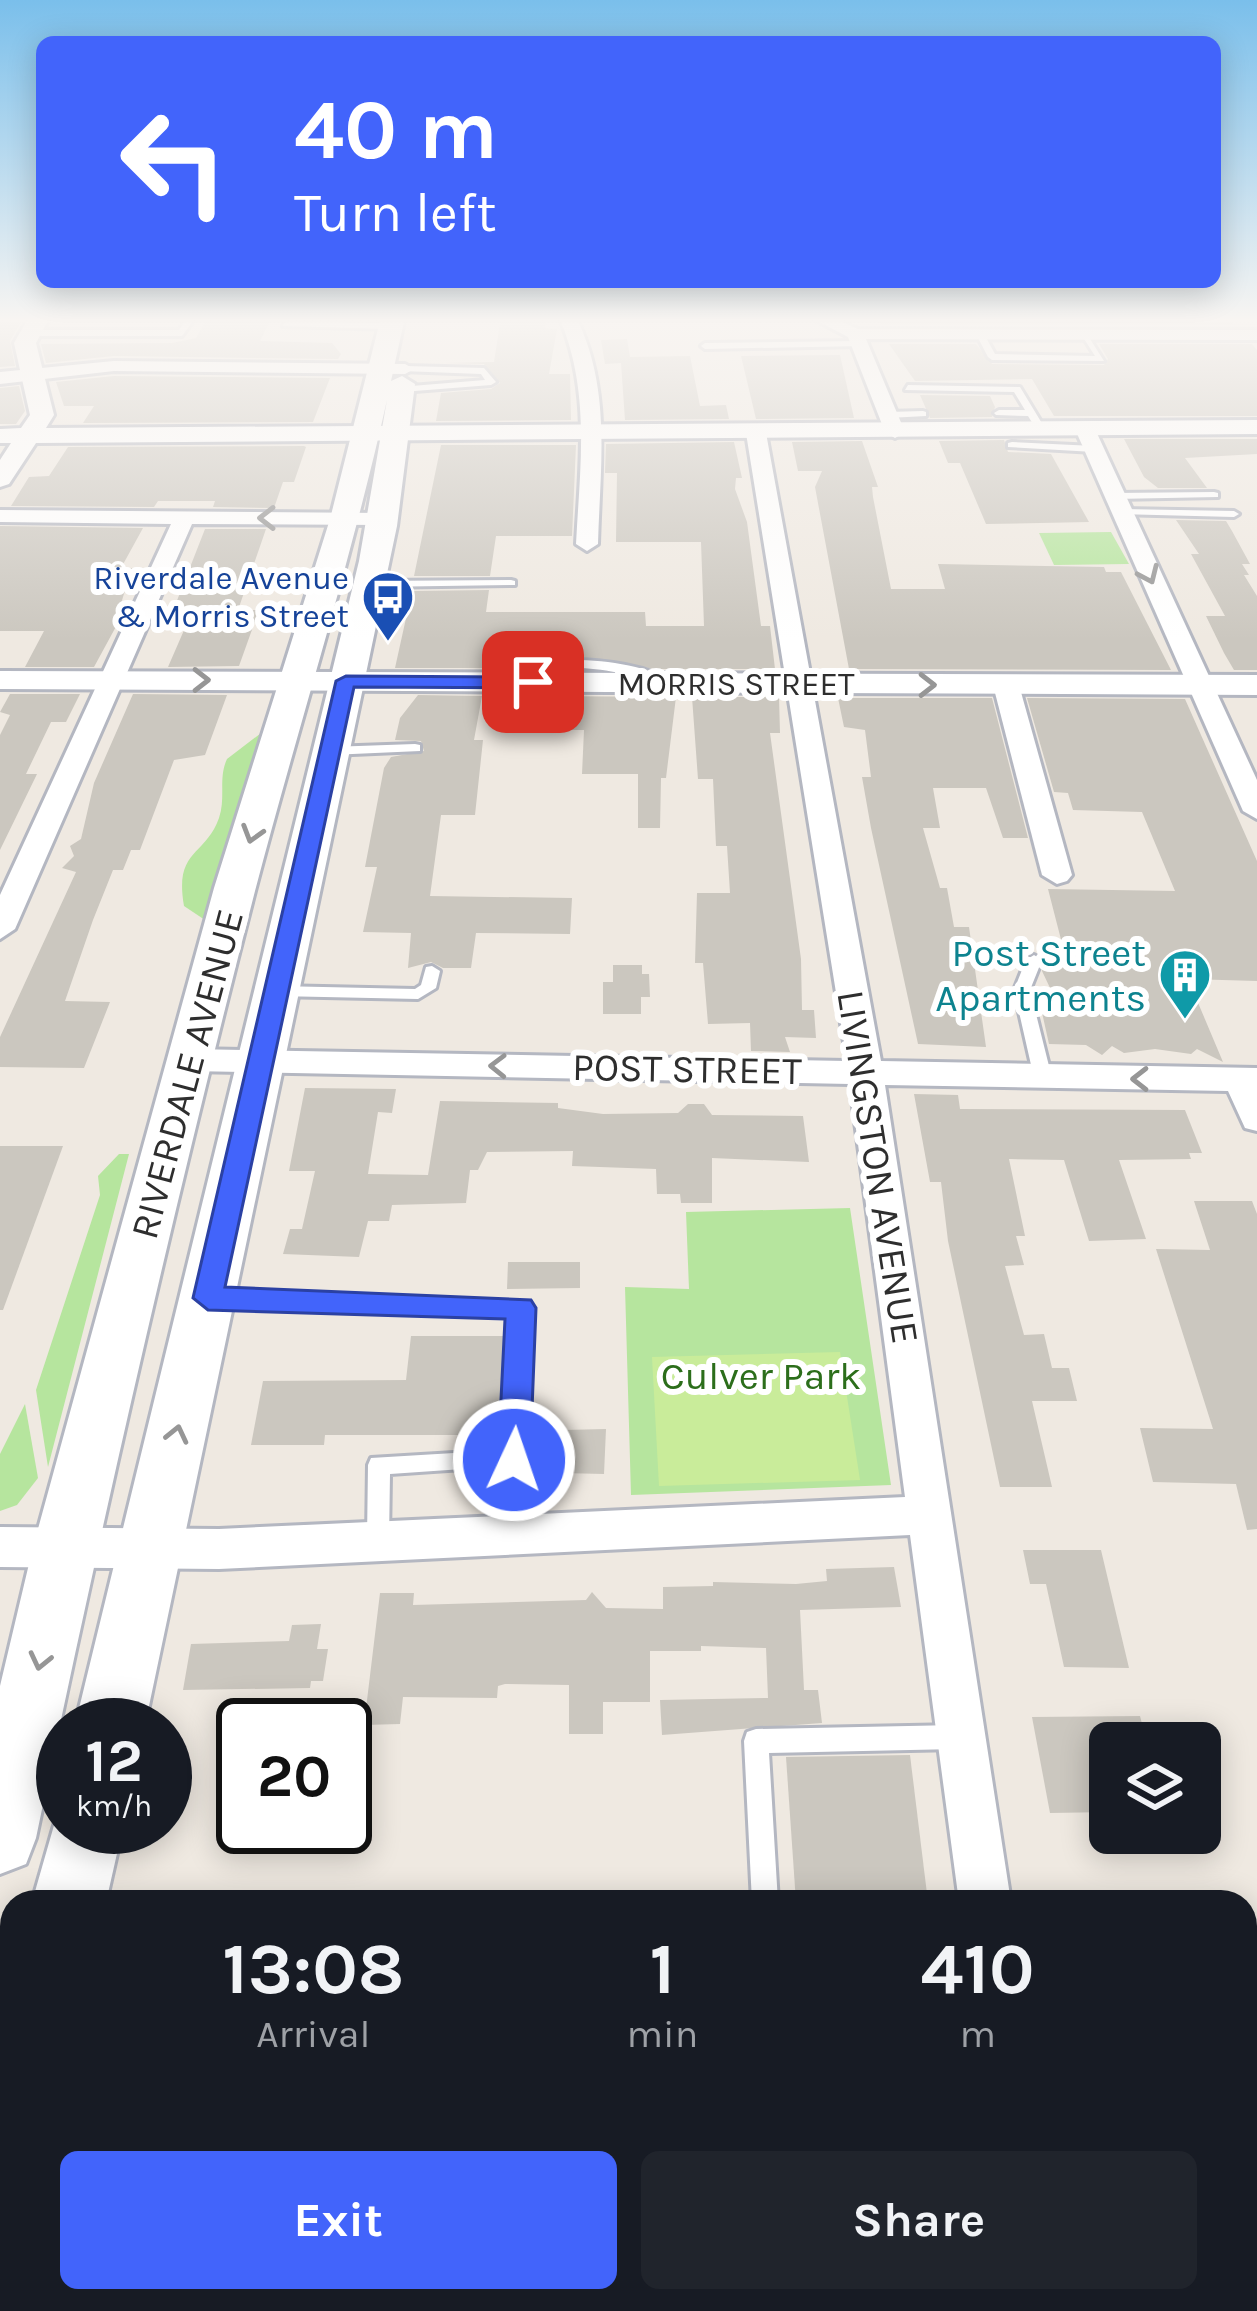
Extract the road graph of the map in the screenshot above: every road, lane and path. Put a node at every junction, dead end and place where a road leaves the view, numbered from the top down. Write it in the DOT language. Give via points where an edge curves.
graph roads {
  1 [pos="34,425"];
  2 [pos="385,425"];
  3 [pos="589,425"];
  4 [pos="880,425"];
  5 [pos="1047,425"];
  6 [pos="1257,427"];
  7 [pos="756,434"];
  8 [pos="589,435"];
  9 [pos="382,436"];
  10 [pos="1089,439"];
  11 [pos="1012,446"];
  12 [pos="9,454"];
  13 [pos="1214,495"];
  14 [pos="1118,504"];
  15 [pos="1234,514"];
  16 [pos="0,516"];
  17 [pos="184,518"];
  18 [pos="364,519"];
  19 [pos="587,550"];
  20 [pos="511,583"];
  21 [pos="373,584"];
  22 [pos="0,680"];
  23 [pos="112,680"];
  24 [pos="298,681"];
  25 [pos="346,681"];
  26 [pos="800,684"];
  27 [pos="1006,685"];
  28 [pos="1198,685"];
  29 [pos="1257,685"];
  30 [pos="416,748"];
  31 [pos="330,751"];
  32 [pos="1257,811"];
  33 [pos="1057,875"];
  34 [pos="0,929"];
  35 [pos="1034,960"];
  36 [pos="431,971"];
  37 [pos="277,991"];
  38 [pos="190,1060"];
  39 [pos="262,1061"];
  40 [pos="866,1073"];
  41 [pos="1043,1078"];
  42 [pos="1248,1080"];
  43 [pos="1257,1119"];
  44 [pos="208,1298"];
  45 [pos="930,1515"];
  46 [pos="378,1540"];
  47 [pos="33,1547"];
  48 [pos="151,1549"];
  49 [pos="116,1698"];
  50 [pos="962,1737"];
  51 [pos="0,1838"];
  52 [pos="81,1854"];
  53 [pos="72,1890"];
  54 [pos="764,1890"];
  55 [pos="984,1890"];
  1 -- 12 [label="street"];
  2 -- 9 [label="main road, RIVERDALE AVENUE"];
  3 -- 8 [label="street"];
  4 -- 7 [label="street"];
  5 -- 10 [label="street"];
  6 -- 10 [label="street"];
  7 -- 8 [label="street"];
  7 -- 26 [label="street, LIVINGSTON AVENUE"];
  8 -- 9 [label="street"];
  8 -- 19 [label="street"];
  9 -- 12 [label="street"];
  9 -- 18 [label="main road, RIVERDALE AVENUE"];
  10 -- 11 [label="lane"];
  10 -- 14 [label="street"];
  13 -- 14 [label="lane"];
  14 -- 15 [label="lane"];
  14 -- 28 [label="street, one-way"];
  16 -- 17 [label="street"];
  18 -- 17 [label="street, one-way"];
  17 -- 23 [label="street"];
  18 -- 21 [label="main road, RIVERDALE AVENUE"];
  18 -- 24 [label="main road, RIVERDALE AVENUE"];
  20 -- 21 [label="lane"];
  21 -- 25 [label="main road, RIVERDALE AVENUE"];
  22 -- 23 [label="street, MORRIS STREET"];
  23 -- 24 [label="street, MORRIS STREET, one-way"];
  23 -- 34 [label="street"];
  24 -- 25 [label="street, MORRIS STREET"];
  24 -- 38 [label="main road, RIVERDALE AVENUE, one-way"];
  25 -- 26 [label="street, MORRIS STREET"];
  25 -- 31 [label="main road, RIVERDALE AVENUE"];
  26 -- 27 [label="street, MORRIS STREET, one-way"];
  26 -- 40 [label="street, LIVINGSTON AVENUE"];
  27 -- 28 [label="street, MORRIS STREET"];
  27 -- 33 [label="street"];
  28 -- 29 [label="street, MORRIS STREET"];
  28 -- 32 [label="street"];
  30 -- 31 [label="lane"];
  31 -- 37 [label="main road, RIVERDALE AVENUE"];
  35 -- 41 [label="lane" via="1022,990"];
  36 -- 37 [label="lane" via="418,994"];
  37 -- 39 [label="main road, RIVERDALE AVENUE"];
  38 -- 39 [label="street, POST STREET"];
  38 -- 47 [label="main road, RIVERDALE AVENUE"];
  40 -- 39 [label="street, POST STREET, one-way"];
  39 -- 44 [label="main road, RIVERDALE AVENUE"];
  40 -- 41 [label="street, POST STREET"];
  40 -- 45 [label="street, LIVINGSTON AVENUE"];
  42 -- 41 [label="street, POST STREET, one-way"];
  42 -- 43 [label="street"];
  44 -- 46 [label="lane" via="521,1308 514,1460 379,1465"];
  48 -- 44 [label="main road, RIVERDALE AVENUE, one-way"];
  45 -- 46 [label="street"];
  45 -- 50 [label="street, LIVINGSTON AVENUE"];
  46 -- 48 [label="street"];
  47 -- 48 [label="street"];
  47 -- 51 [label="main road, RIVERDALE AVENUE, one-way"];
  48 -- 49 [label="main road, RIVERDALE AVENUE"];
  50 -- 54 [label="lane" via="756,1741"];
  50 -- 55 [label="street, LIVINGSTON AVENUE"];
  52 -- 53 [label="main road"];
}
